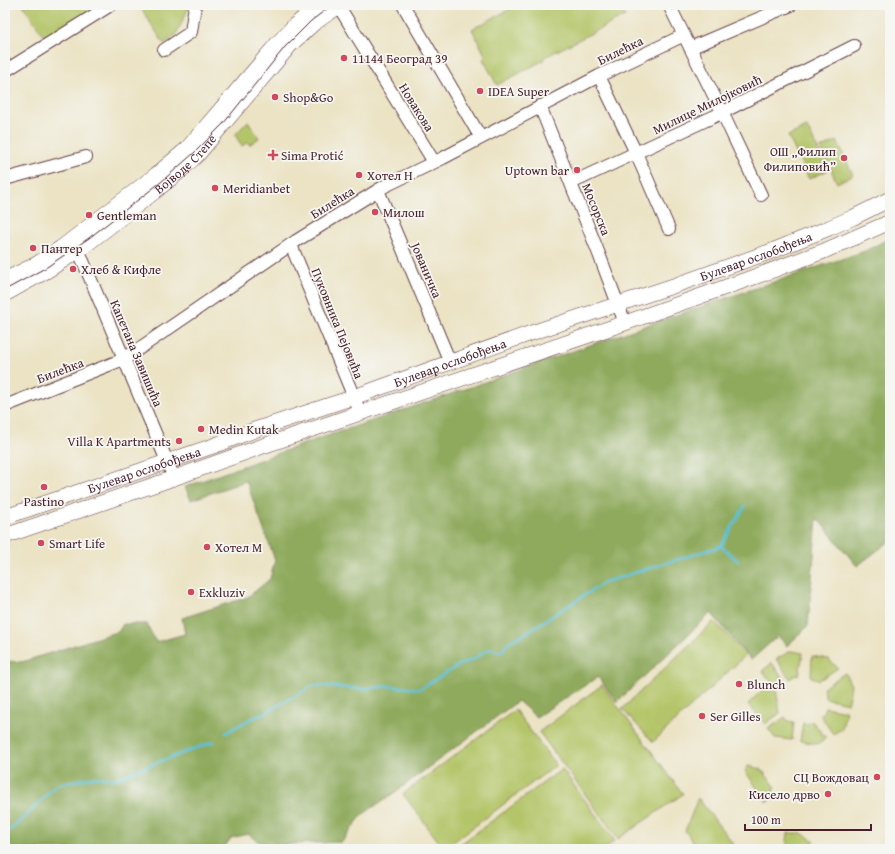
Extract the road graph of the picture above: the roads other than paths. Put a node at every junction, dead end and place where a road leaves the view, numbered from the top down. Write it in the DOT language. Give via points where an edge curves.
graph roads {
  1 [pos="195,5"];
  2 [pos="320,5"];
  3 [pos="339,5"];
  4 [pos="403,5"];
  5 [pos="669,5"];
  6 [pos="791,5"];
  7 [pos="109,6"];
  8 [pos="684,35"];
  9 [pos="854,46"];
  10 [pos="690,48"];
  11 [pos="164,50"];
  12 [pos="5,70"];
  13 [pos="599,76"];
  14 [pos="540,106"];
  15 [pos="722,112"];
  16 [pos="482,138"];
  17 [pos="636,153"];
  18 [pos="86,158"];
  19 [pos="434,162"];
  20 [pos="5,179"];
  21 [pos="571,183"];
  22 [pos="378,190"];
  23 [pos="761,195"];
  24 [pos="888,203"];
  25 [pos="890,222"];
  26 [pos="669,228"];
  27 [pos="76,244"];
  28 [pos="291,245"];
  29 [pos="5,280"];
  30 [pos="5,294"];
  31 [pos="618,304"];
  32 [pos="625,323"];
  33 [pos="124,360"];
  34 [pos="450,362"];
  35 [pos="354,396"];
  36 [pos="5,406"];
  37 [pos="360,412"];
  38 [pos="168,461"];
  39 [pos="174,478"];
  40 [pos="5,517"];
  41 [pos="5,536"];
  1 -- 11 [label="street" via="191,32"];
  2 -- 27 [label="main road, Војводе Степе" via="277,44 187,149"];
  3 -- 19 [label="street, Новакова"];
  3 -- 27 [label="main road, Војводе Степе" via="291,44 203,148 181,170 138,204"];
  4 -- 16 [label="street"];
  5 -- 8 [label="street"];
  6 -- 10 [label="street"];
  7 -- 12 [label="street"];
  8 -- 10 [label="street"];
  8 -- 13 [label="street, Билећка"];
  9 -- 15 [label="street, Милице Милојковић"];
  10 -- 15 [label="street"];
  13 -- 14 [label="street, Билећка"];
  13 -- 17 [label="street"];
  14 -- 16 [label="street, Билећка"];
  14 -- 21 [label="street, Мосорска"];
  15 -- 17 [label="street, Милице Милојковић"];
  15 -- 23 [label="street"];
  16 -- 19 [label="street, Билећка"];
  17 -- 21 [label="street, Милице Милојковић"];
  17 -- 26 [label="street"];
  18 -- 20 [label="street"];
  19 -- 22 [label="street, Билећка"];
  21 -- 31 [label="street, Мосорска"];
  22 -- 28 [label="street, Билећка"];
  22 -- 34 [label="street, Јованичка"];
  24 -- 31 [label="main road, Булевар ослобођења" via="800,240"];
  25 -- 32 [label="main road, Булевар ослобођења" via="807,258"];
  27 -- 29 [label="main road, Војводе Степе"];
  27 -- 30 [label="main road, Војводе Степе" via="48,270"];
  27 -- 33 [label="street, Капетана Завишића"];
  28 -- 33 [label="street, Билећка"];
  28 -- 35 [label="street, Пуковника Пејовића"];
  31 -- 32 [label="street, Мосорска"];
  31 -- 34 [label="main road, Булевар ослобођења"];
  32 -- 37 [label="main road, Булевар ослобођења"];
  33 -- 36 [label="street, Билећка"];
  33 -- 38 [label="street, Капетана Завишића"];
  34 -- 35 [label="main road, Булевар ослобођења"];
  35 -- 37 [label="street, Пуковника Пејовића"];
  35 -- 38 [label="main road, Булевар ослобођења"];
  37 -- 39 [label="main road, Булевар ослобођења"];
  38 -- 39 [label="street, Капетана Завишића"];
  38 -- 40 [label="main road, Булевар ослобођења"];
  39 -- 41 [label="main road, Булевар ослобођења"];
}
